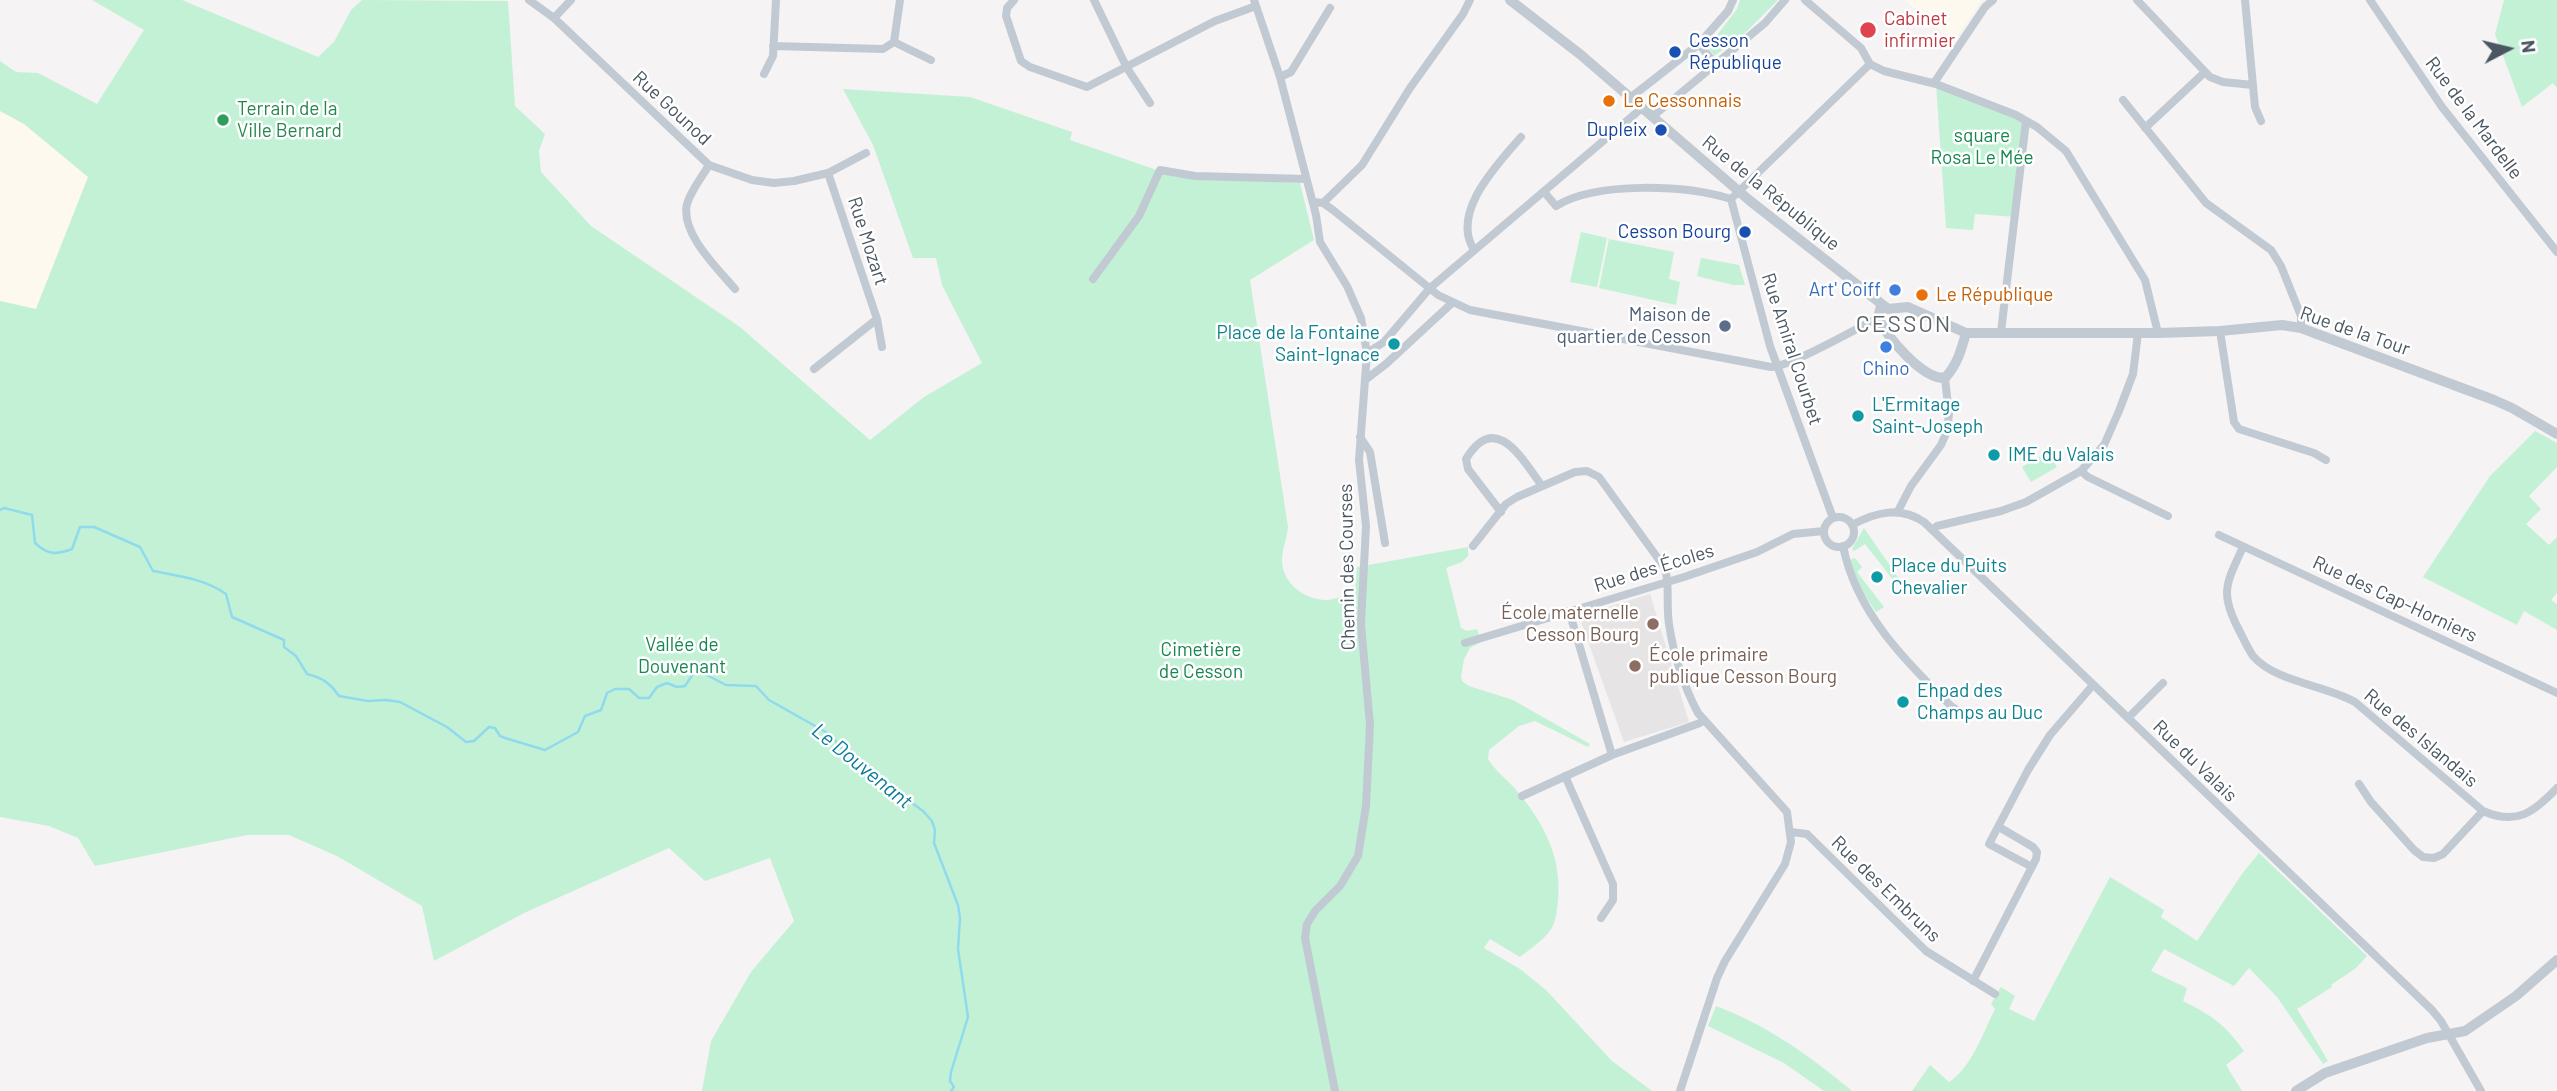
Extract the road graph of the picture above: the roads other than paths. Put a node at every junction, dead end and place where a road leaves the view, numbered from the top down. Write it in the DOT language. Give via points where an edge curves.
graph roads {
  1 [pos="529,0"];
  2 [pos="571,0"];
  3 [pos="776,0"];
  4 [pos="900,0"];
  5 [pos="1014,0"];
  6 [pos="1094,0"];
  7 [pos="1469,0"];
  8 [pos="1510,0"];
  9 [pos="1733,0"];
  10 [pos="1785,0"];
  11 [pos="1805,0"];
  12 [pos="1993,0"];
  13 [pos="2137,0"];
  14 [pos="2245,0"];
  15 [pos="2370,0"];
  16 [pos="1255,3"];
  17 [pos="1330,8"];
  18 [pos="554,18"];
  19 [pos="894,42"];
  20 [pos="1699,44"];
  21 [pos="773,46"];
  22 [pos="932,60"];
  23 [pos="1716,64"];
  24 [pos="1870,64"];
  25 [pos="1127,68"];
  26 [pos="2205,72"];
  27 [pos="765,74"];
  28 [pos="1280,77"];
  29 [pos="1934,83"];
  30 [pos="2253,85"];
  31 [pos="1630,98"];
  32 [pos="2123,100"];
  33 [pos="1150,103"];
  34 [pos="1642,108"];
  35 [pos="1652,117"];
  36 [pos="2026,121"];
  37 [pos="2261,121"];
  38 [pos="2145,128"];
  39 [pos="1521,137"];
  40 [pos="866,153"];
  41 [pos="709,165"];
  42 [pos="828,173"];
  43 [pos="1307,179"];
  44 [pos="1545,192"];
  45 [pos="1735,195"];
  46 [pos="1313,202"];
  47 [pos="1322,203"];
  48 [pos="1474,250"];
  49 [pos="2557,252"];
  50 [pos="1093,279"];
  51 [pos="1430,288"];
  52 [pos="736,289"];
  53 [pos="1452,303"];
  54 [pos="1881,306"];
  55 [pos="1878,318"];
  56 [pos="877,319"];
  57 [pos="2301,328"];
  58 [pos="2220,331"];
  59 [pos="2001,332"];
  60 [pos="1966,333"];
  61 [pos="2138,333"];
  62 [pos="2158,333"];
  63 [pos="882,347"];
  64 [pos="1367,353"];
  65 [pos="1777,367"];
  66 [pos="814,369"];
  67 [pos="1945,378"];
  68 [pos="1365,380"];
  69 [pos="2557,434"];
  70 [pos="1360,437"];
  71 [pos="2326,460"];
  72 [pos="2081,471"];
  73 [pos="1542,486"];
  74 [pos="1899,511"];
  75 [pos="1501,512"];
  76 [pos="2168,516"];
  77 [pos="1833,518"];
  78 [pos="1852,525"];
  79 [pos="1932,530"];
  80 [pos="1824,531"];
  81 [pos="2219,535"];
  82 [pos="1385,543"];
  83 [pos="1472,546"];
  84 [pos="1843,547"];
  85 [pos="2243,547"];
  86 [pos="1668,581"];
  87 [pos="1569,611"];
  88 [pos="1465,643"];
  89 [pos="2163,683"];
  90 [pos="2093,685"];
  91 [pos="2557,693"];
  92 [pos="1969,712"];
  93 [pos="2128,718"];
  94 [pos="1703,720"];
  95 [pos="1612,755"];
  96 [pos="1565,776"];
  97 [pos="2359,785"];
  98 [pos="2557,789"];
  99 [pos="1522,796"];
  100 [pos="2483,811"];
  101 [pos="1999,827"];
  102 [pos="1791,832"];
  103 [pos="2032,867"];
  104 [pos="1601,918"];
  105 [pos="2557,960"];
  106 [pos="1973,982"];
  107 [pos="1995,994"];
  108 [pos="2448,1034"];
  109 [pos="1335,1091"];
  110 [pos="1680,1091"];
  111 [pos="2296,1091"];
  112 [pos="2481,1091"];
  1 -- 18 [label="street, Rue Gounod"];
  2 -- 18 [label="street"];
  3 -- 21 [label="street"];
  4 -- 19 [label="street"];
  5 -- 25 [label="street" via="1006,16 1021,61 1030,67 1087,88"];
  6 -- 25 [label="street"];
  7 -- 47 [label="street" via="1362,165"];
  8 -- 31 [label="street, Rue de la République"];
  9 -- 20 [label="street"];
  10 -- 23 [label="street"];
  11 -- 24 [label="street" via="1861,48"];
  12 -- 29 [label="street"];
  13 -- 26 [label="street"];
  14 -- 30 [label="street"];
  15 -- 49 [label="street, Rue de la Mardelle" via="2442,107"];
  16 -- 25 [label="street"];
  16 -- 28 [label="street, Chemin des Courses"];
  17 -- 28 [label="street" via="1291,72"];
  18 -- 41 [label="street, Rue Gounod"];
  19 -- 21 [label="street" via="883,48"];
  19 -- 22 [label="street"];
  20 -- 23 [label="street"];
  20 -- 31 [label="street"];
  21 -- 27 [label="street"];
  23 -- 35 [label="street"];
  24 -- 29 [label="street"];
  24 -- 45 [label="street"];
  25 -- 33 [label="street"];
  26 -- 30 [label="street" via="2223,82"];
  26 -- 38 [label="street"];
  28 -- 43 [label="street, Chemin des Courses"];
  29 -- 36 [label="street"];
  30 -- 37 [label="street"];
  31 -- 34 [label="street, Rue de la République"];
  32 -- 38 [label="street"];
  34 -- 35 [label="street, Rue de la République"];
  34 -- 44 [label="street"];
  35 -- 45 [label="street, Rue de la République"];
  36 -- 59 [label="street"];
  36 -- 62 [label="street" via="2066,151 2145,280"];
  38 -- 57 [label="street" via="2206,202 2271,250 2301,316"];
  39 -- 48 [label="street" via="1476,196 1468,232"];
  40 -- 42 [label="street, Rue Gounod"];
  41 -- 42 [label="street, Rue Gounod" via="774,183"];
  41 -- 52 [label="street" via="687,206 688,221 702,250"];
  42 -- 56 [label="street, Rue Mozart"];
  43 -- 46 [label="street, Chemin des Courses"];
  43 -- 50 [label="street" via="1195,176 1160,170 1139,216"];
  44 -- 45 [label="street" via="1556,206 1579,195 1613,189"];
  44 -- 48 [label="street"];
  45 -- 54 [label="street, Rue de la République"];
  45 -- 65 [label="street, Rue Amiral Courbet"];
  46 -- 47 [label="street"];
  46 -- 64 [label="street, Chemin des Courses" via="1320,242 1361,318"];
  47 -- 51 [label="street"];
  48 -- 51 [label="street"];
  51 -- 53 [label="street"];
  51 -- 64 [label="street" via="1384,342"];
  53 -- 65 [label="street" via="1737,363"];
  53 -- 68 [label="street"];
  54 -- 55 [label="street"];
  54 -- 60 [label="street" via="1908,307"];
  55 -- 65 [label="street"];
  55 -- 67 [label="street" via="1924,372"];
  56 -- 63 [label="street, Rue Mozart"];
  56 -- 66 [label="street"];
  57 -- 58 [label="street, Rue de la Tour" via="2282,325"];
  57 -- 69 [label="street, Rue de la Tour" via="2494,400"];
  58 -- 62 [label="street, Rue de la Tour"];
  58 -- 71 [label="street" via="2234,422 2239,429"];
  59 -- 60 [label="street"];
  59 -- 61 [label="street, Rue de la Tour"];
  60 -- 67 [label="street" via="1959,359"];
  61 -- 62 [label="street, Rue de la Tour"];
  61 -- 72 [label="street" via="2133,374 2119,411 2104,445"];
  64 -- 68 [label="street, Chemin des Courses"];
  65 -- 77 [label="street, Rue Amiral Courbet"];
  67 -- 74 [label="street" via="1947,431"];
  68 -- 70 [label="street, Chemin des Courses"];
  70 -- 82 [label="street" via="1370,452"];
  70 -- 109 [label="street, Chemin des Courses" via="1366,527 1361,624 1370,725 1366,806 1351,872 1315,911 1305,938"];
  72 -- 76 [label="street"];
  72 -- 79 [label="street" via="2026,502"];
  73 -- 75 [label="street" via="1517,497"];
  73 -- 75 [label="street" via="1508,442 1496,436 1486,439 1466,458 1468,468"];
  73 -- 86 [label="street" via="1575,472 1599,477 1665,568"];
  74 -- 78 [label="street"];
  74 -- 79 [label="street, Rue du Valais" via="1916,516"];
  75 -- 83 [label="street"];
  77 -- 78 [label="street" via="1842,517"];
  77 -- 80 [label="street"];
  78 -- 84 [label="street" via="1853,538"];
  79 -- 90 [label="street, Rue du Valais"];
  80 -- 84 [label="street" via="1829,544"];
  80 -- 86 [label="street, Rue des Écoles" via="1793,534 1756,552"];
  81 -- 85 [label="street, Rue des Cap-Horniers"];
  84 -- 92 [label="street" via="1855,584 1876,623 1951,706"];
  85 -- 91 [label="street, Rue des Cap-Horniers"];
  85 -- 100 [label="street, Rue des Islandais" via="2226,583 2226,597 2252,654 2278,673 2355,702"];
  86 -- 87 [label="street, Rue des Écoles"];
  86 -- 94 [label="street" via="1669,625 1690,698"];
  87 -- 88 [label="street, Rue des Écoles"];
  87 -- 95 [label="street"];
  89 -- 93 [label="street"];
  90 -- 93 [label="street, Rue du Valais"];
  90 -- 101 [label="street" via="2050,735"];
  93 -- 108 [label="street, Rue du Valais" via="2432,1010"];
  94 -- 95 [label="street"];
  94 -- 102 [label="street" via="1787,812"];
  95 -- 96 [label="street"];
  96 -- 99 [label="street"];
  96 -- 104 [label="street" via="1613,884 1613,900"];
  97 -- 100 [label="street" via="2423,857 2443,854"];
  98 -- 100 [label="street, Rue des Islandais" via="2524,815 2503,817"];
  101 -- 103 [label="street" via="2033,847 2037,852"];
  101 -- 103 [label="street" via="1990,844"];
  102 -- 106 [label="street, Rue des Embruns" via="1807,834 1926,951"];
  102 -- 110 [label="street" via="1785,864 1717,978"];
  103 -- 106 [label="street"];
  105 -- 108 [label="street" via="2465,1031"];
  106 -- 107 [label="street, Rue des Embruns"];
  108 -- 111 [label="street" via="2325,1073"];
  108 -- 112 [label="street, Rue du Valais"];
}
